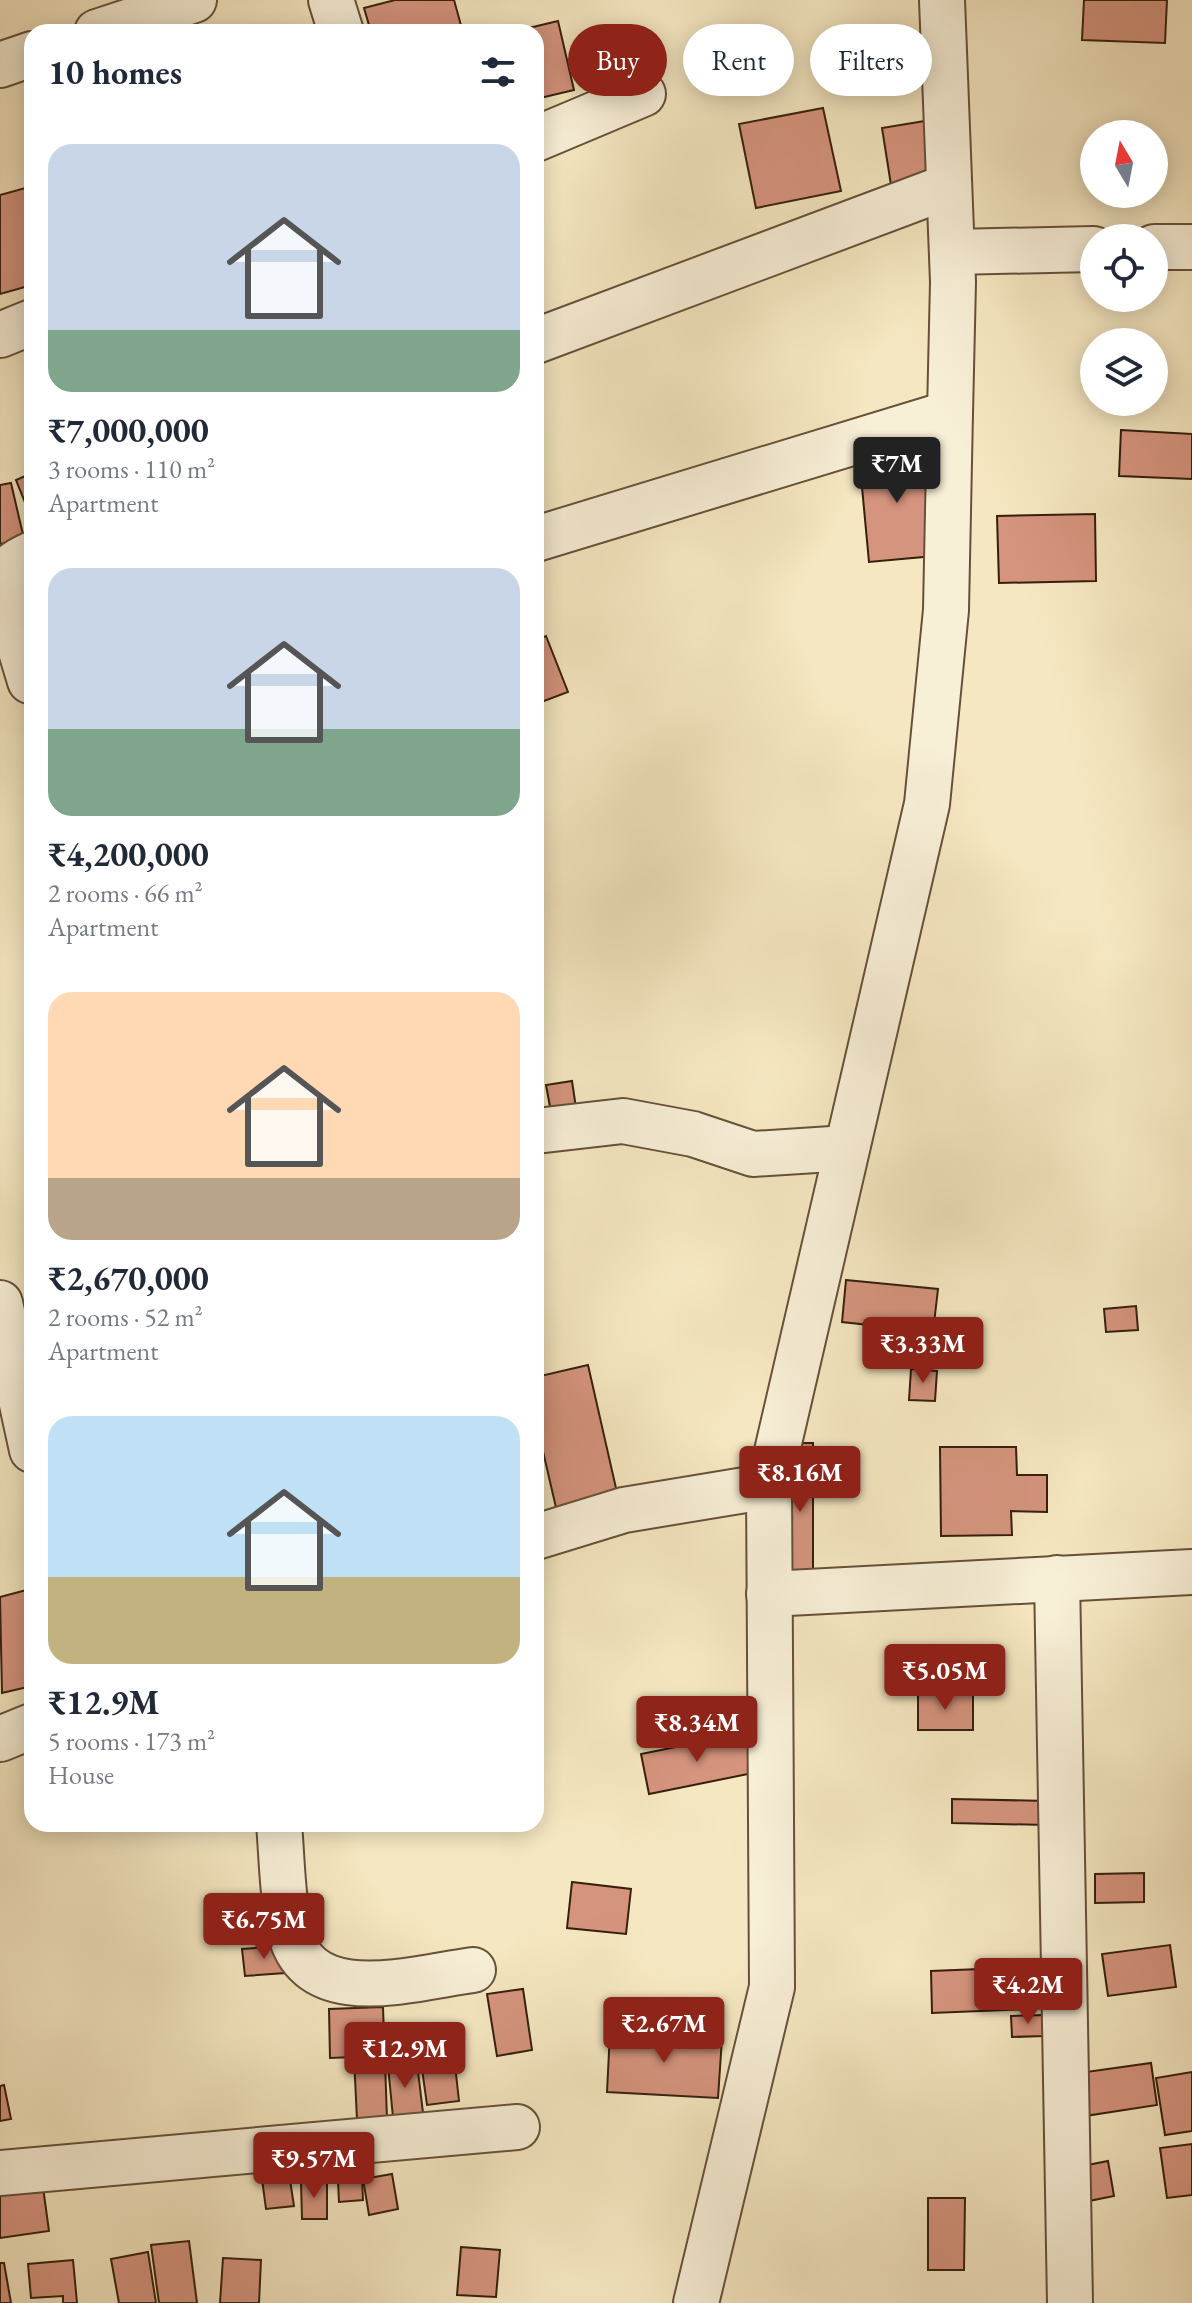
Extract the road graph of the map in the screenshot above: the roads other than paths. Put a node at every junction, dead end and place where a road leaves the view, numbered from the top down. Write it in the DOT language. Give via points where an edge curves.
graph roads {
  1 [pos="194,0"];
  2 [pos="331,0"];
  3 [pos="942,0"];
  4 [pos="121,24"];
  5 [pos="338,24"];
  6 [pos="24,57"];
  7 [pos="0,65"];
  8 [pos="638,96"];
  9 [pos="544,136"];
  10 [pos="949,186"];
  11 [pos="1168,247"];
  12 [pos="1192,247"];
  13 [pos="1080,249"];
  14 [pos="952,252"];
  15 [pos="24,325"];
  16 [pos="0,335"];
  17 [pos="544,338"];
  18 [pos="950,413"];
  19 [pos="544,537"];
  20 [pos="24,559"];
  21 [pos="24,661"];
  22 [pos="544,1130"];
  23 [pos="847,1148"];
  24 [pos="0,1303"];
  25 [pos="22,1352"];
  26 [pos="769,1486"];
  27 [pos="544,1535"];
  28 [pos="1192,1572"];
  29 [pos="1057,1578"];
  30 [pos="769,1594"];
  31 [pos="24,1729"];
  32 [pos="0,1739"];
  33 [pos="280,1832"];
  34 [pos="473,1970"];
  35 [pos="517,2127"];
  36 [pos="0,2173"];
  37 [pos="696,2303"];
  38 [pos="1070,2303"];
  1 -- 4 [label="street"];
  2 -- 5 [label="street"];
  3 -- 10 [label="street"];
  6 -- 7 [label="street"];
  8 -- 9 [label="street"];
  10 -- 14 [label="street"];
  10 -- 17 [label="street"];
  11 -- 12 [label="street"];
  13 -- 14 [label="street"];
  14 -- 18 [label="street"];
  15 -- 16 [label="street"];
  18 -- 19 [label="street"];
  18 -- 23 [label="street" via="946,610 927,804"];
  20 -- 21 [label="street" via="9,567 2,588"];
  22 -- 23 [label="street" via="623,1121 693,1134 753,1154"];
  23 -- 26 [label="street"];
  24 -- 25 [label="street"];
  26 -- 27 [label="street" via="624,1510"];
  26 -- 30 [label="street"];
  28 -- 29 [label="street"];
  29 -- 30 [label="street"];
  29 -- 38 [label="street"];
  30 -- 37 [label="street" via="772,1987"];
  31 -- 32 [label="street"];
  33 -- 34 [label="street" via="289,1928 306,1966 325,1979 357,1984"];
  35 -- 36 [label="street"];
}
